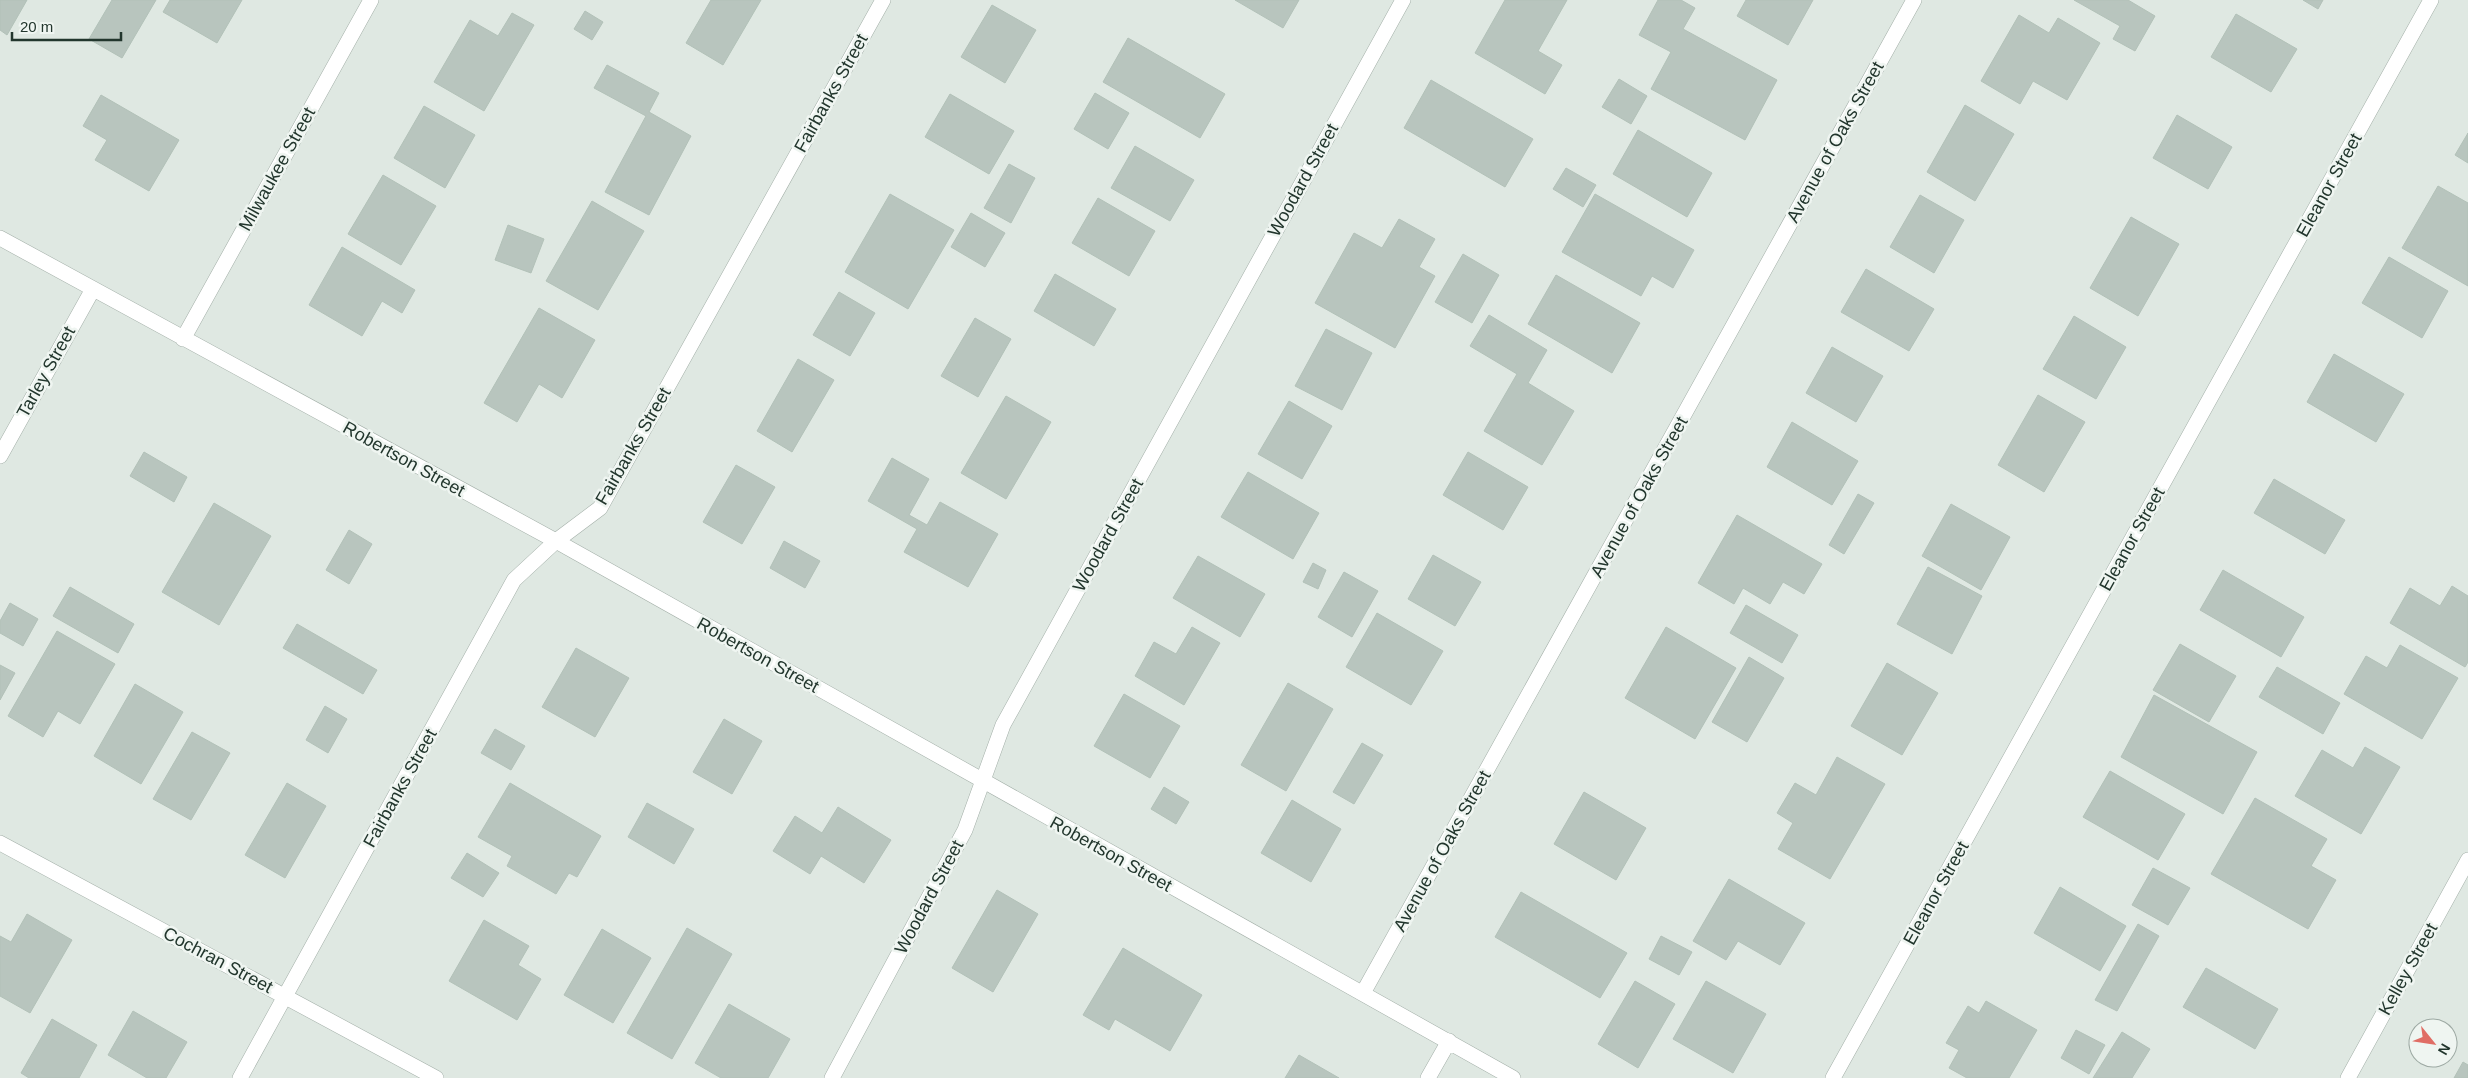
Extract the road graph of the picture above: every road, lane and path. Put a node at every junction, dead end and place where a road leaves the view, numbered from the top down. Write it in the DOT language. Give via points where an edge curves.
graph roads {
  1 [pos="371,0"];
  2 [pos="883,0"];
  3 [pos="1403,0"];
  4 [pos="1914,0"];
  5 [pos="2432,0"];
  6 [pos="0,238"];
  7 [pos="92,289"];
  8 [pos="183,339"];
  9 [pos="0,456"];
  10 [pos="556,541"];
  11 [pos="982,781"];
  12 [pos="0,843"];
  13 [pos="2468,860"];
  14 [pos="1364,993"];
  15 [pos="285,996"];
  16 [pos="1449,1041"];
  17 [pos="240,1078"];
  18 [pos="436,1078"];
  19 [pos="832,1078"];
  20 [pos="1428,1078"];
  21 [pos="1514,1078"];
  22 [pos="1833,1078"];
  23 [pos="2348,1078"];
  1 -- 8 [label="street, Milwaukee Street"];
  2 -- 10 [label="street, Fairbanks Street" via="600,508"];
  3 -- 11 [label="street, Woodard Street" via="1003,725"];
  4 -- 14 [label="street, Avenue of Oaks Street"];
  5 -- 22 [label="street, Eleanor Street"];
  6 -- 7 [label="street, Robertson Street"];
  7 -- 8 [label="street, Robertson Street"];
  7 -- 9 [label="street, Tarley Street"];
  8 -- 10 [label="street, Robertson Street"];
  10 -- 11 [label="street, Robertson Street"];
  10 -- 15 [label="street, Fairbanks Street" via="514,580"];
  11 -- 14 [label="street, Robertson Street"];
  11 -- 19 [label="street, Woodard Street" via="965,830"];
  12 -- 15 [label="street, Cochran Street"];
  13 -- 23 [label="street, Kelley Street"];
  14 -- 16 [label="street, Robertson Street"];
  15 -- 17 [label="street, Fairbanks Street"];
  15 -- 18 [label="street, Cochran Street"];
  16 -- 20 [label="street"];
  16 -- 21 [label="street, Robertson Street"];
}
